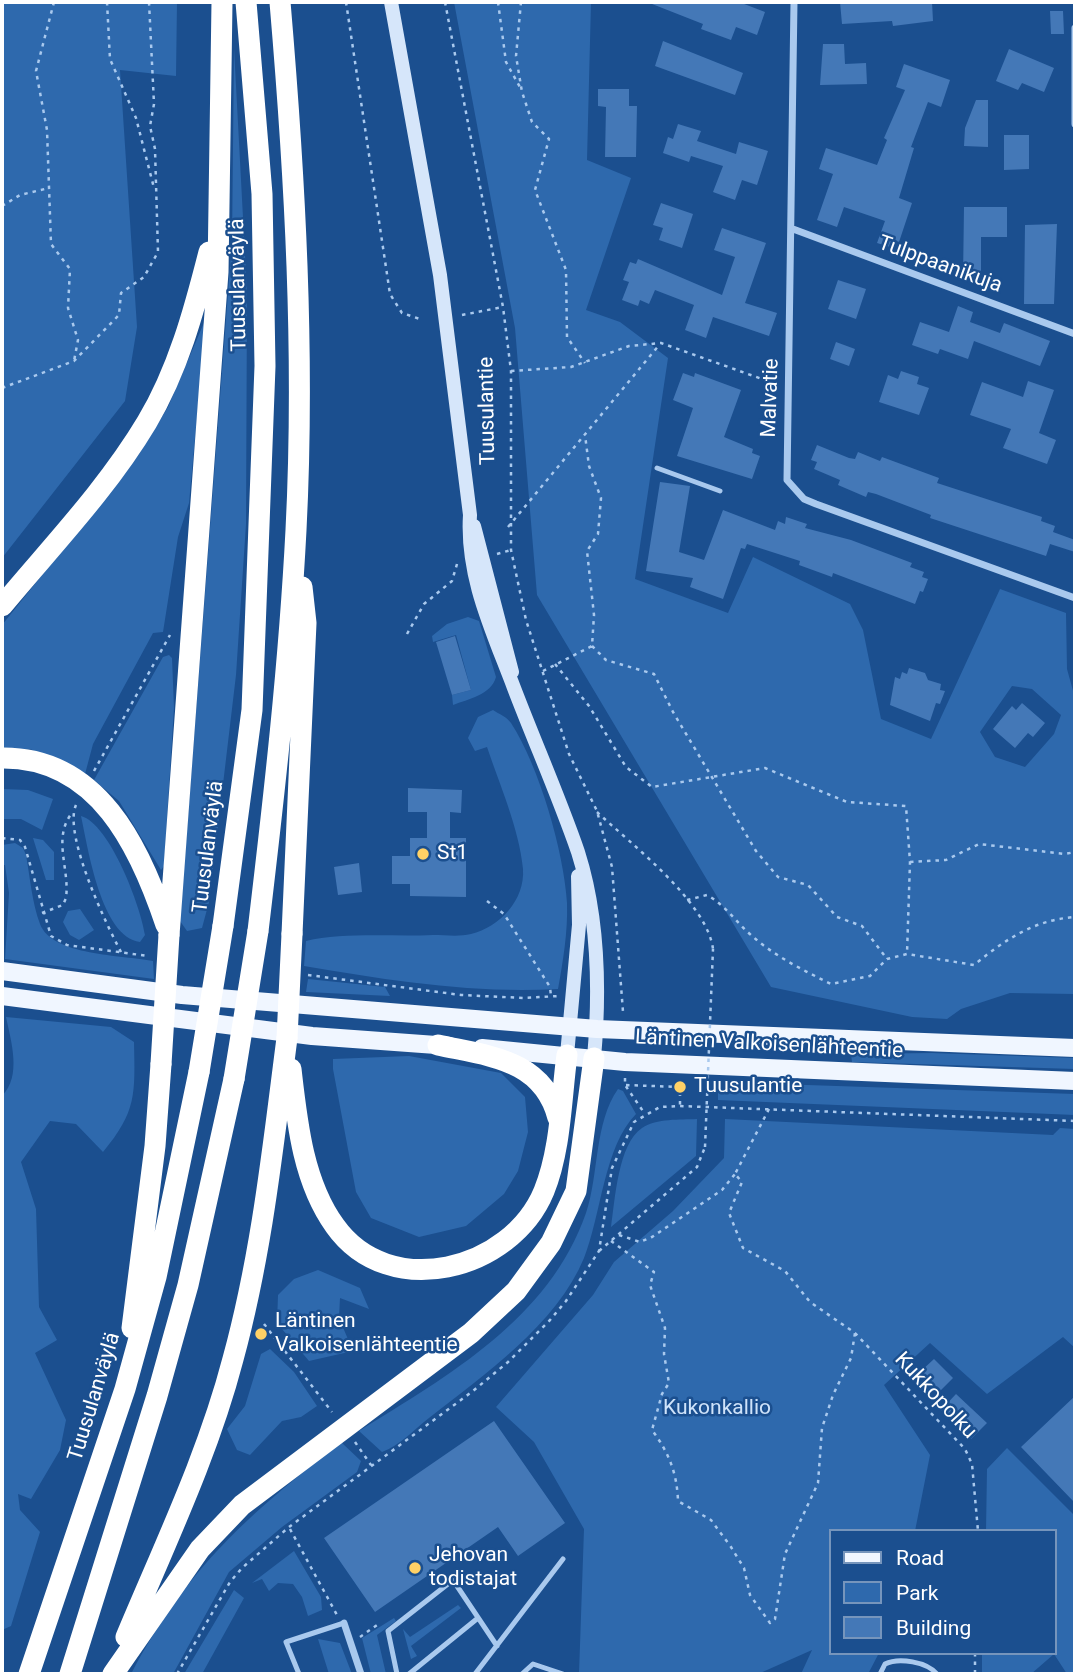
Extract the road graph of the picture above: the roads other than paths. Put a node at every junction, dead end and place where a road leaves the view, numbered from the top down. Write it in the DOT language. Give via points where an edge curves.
graph roads {
  1 [pos="222,2"];
  2 [pos="246,2"];
  3 [pos="281,2"];
  4 [pos="391,2"];
  5 [pos="794,2"];
  6 [pos="1075,28"];
  7 [pos="1075,124"];
  8 [pos="220,185"];
  9 [pos="793,229"];
  10 [pos="1075,334"];
  11 [pos="657,468"];
  12 [pos="720,491"];
  13 [pos="296,528"];
  14 [pos="1075,598"];
  15 [pos="2,606"];
  16 [pos="2,758"];
  17 [pos="578,854"];
  18 [pos="169,935"];
  19 [pos="2,971"];
  20 [pos="2,996"];
  21 [pos="569,1026"];
  22 [pos="597,1029"];
  23 [pos="438,1045"];
  24 [pos="1075,1048"];
  25 [pos="567,1055"];
  26 [pos="594,1058"];
  27 [pos="287,1081"];
  28 [pos="1075,1081"];
  29 [pos="559,1121"];
  30 [pos="125,1389"];
  31 [pos="563,1559"];
  32 [pos="478,1618"];
  33 [pos="344,1623"];
  34 [pos="497,1646"];
  35 [pos="29,1674"];
  36 [pos="69,1674"];
  37 [pos="112,1674"];
  38 [pos="299,1674"];
  39 [pos="361,1674"];
  40 [pos="397,1674"];
  41 [pos="409,1674"];
  42 [pos="475,1674"];
  43 [pos="522,1674"];
  44 [pos="563,1674"];
  45 [pos="880,1674"];
  46 [pos="937,1674"];
  1 -- 8 [label="highway"];
  2 -- 30 [label="highway, Tuusulanväylä, bridge" via="262,194 265,366 251,710 199,1072 156,1277"];
  3 -- 13 [label="highway" via="296,188"];
  4 -- 17 [label="main road, Tuusulantie" via="440,275 478,558 510,655 514,688"];
  5 -- 9 [label="street, Malvatie"];
  6 -- 7 [label="street"];
  8 -- 15 [label="highway" via="210,249 187,333 147,422 101,488"];
  8 -- 18 [label="highway" via="217,285"];
  9 -- 10 [label="street, Tulppaanikuja"];
  9 -- 14 [label="street, Malvatie" via="787,480 804,499"];
  11 -- 12 [label="lane"];
  13 -- 27 [label="highway, bridge" via="306,622"];
  13 -- 36 [label="highway, bridge" via="284,714 258,931 234,1079 188,1285"];
  16 -- 18 [label="highway" via="43,764 68,774 95,794 137,849"];
  17 -- 21 [label="main road, Tuusulantie" via="579,925"];
  17 -- 22 [label="main road, Tuusulantie" via="595,935"];
  18 -- 30 [label="highway, bridge" via="155,1146"];
  19 -- 21 [label="main road, Läntinen Valkoisenlähteentie" via="182,995"];
  20 -- 23 [label="main road, Läntinen Valkoisenlähteentie" via="312,1036"];
  21 -- 22 [label="main road, Läntinen Valkoisenlähteentie"];
  21 -- 25 [label="main road, Tuusulantie"];
  22 -- 24 [label="main road, Läntinen Valkoisenlähteentie"];
  22 -- 26 [label="main road, Tuusulantie"];
  23 -- 25 [label="main road, Läntinen Valkoisenlähteentie"];
  23 -- 29 [label="highway" via="526,1069 548,1091"];
  25 -- 26 [label="main road, Läntinen Valkoisenlähteentie"];
  25 -- 29 [label="highway"];
  26 -- 28 [label="main road, Läntinen Valkoisenlähteentie"];
  26 -- 37 [label="highway" via="576,1191 551,1243 516,1291 471,1333 242,1504 200,1549"];
  27 -- 29 [label="highway" via="321,1202 350,1244 398,1266 452,1267 505,1243 527,1219 543,1191"];
  27 -- 37 [label="highway" via="257,1259 233,1361 209,1437"];
  30 -- 35 [label="highway, Tuusulanväylä"];
  31 -- 34 [label="lane"];
  32 -- 34 [label="lane"];
  32 -- 40 [label="lane" via="453,1580 387,1631"];
  32 -- 41 [label="lane"];
  33 -- 38 [label="lane" via="286,1642"];
  33 -- 39 [label="street"];
  34 -- 42 [label="lane"];
  43 -- 44 [label="lane" via="533,1664"];
  45 -- 46 [label="lane" via="885,1664 900,1660 921,1664"];
}
